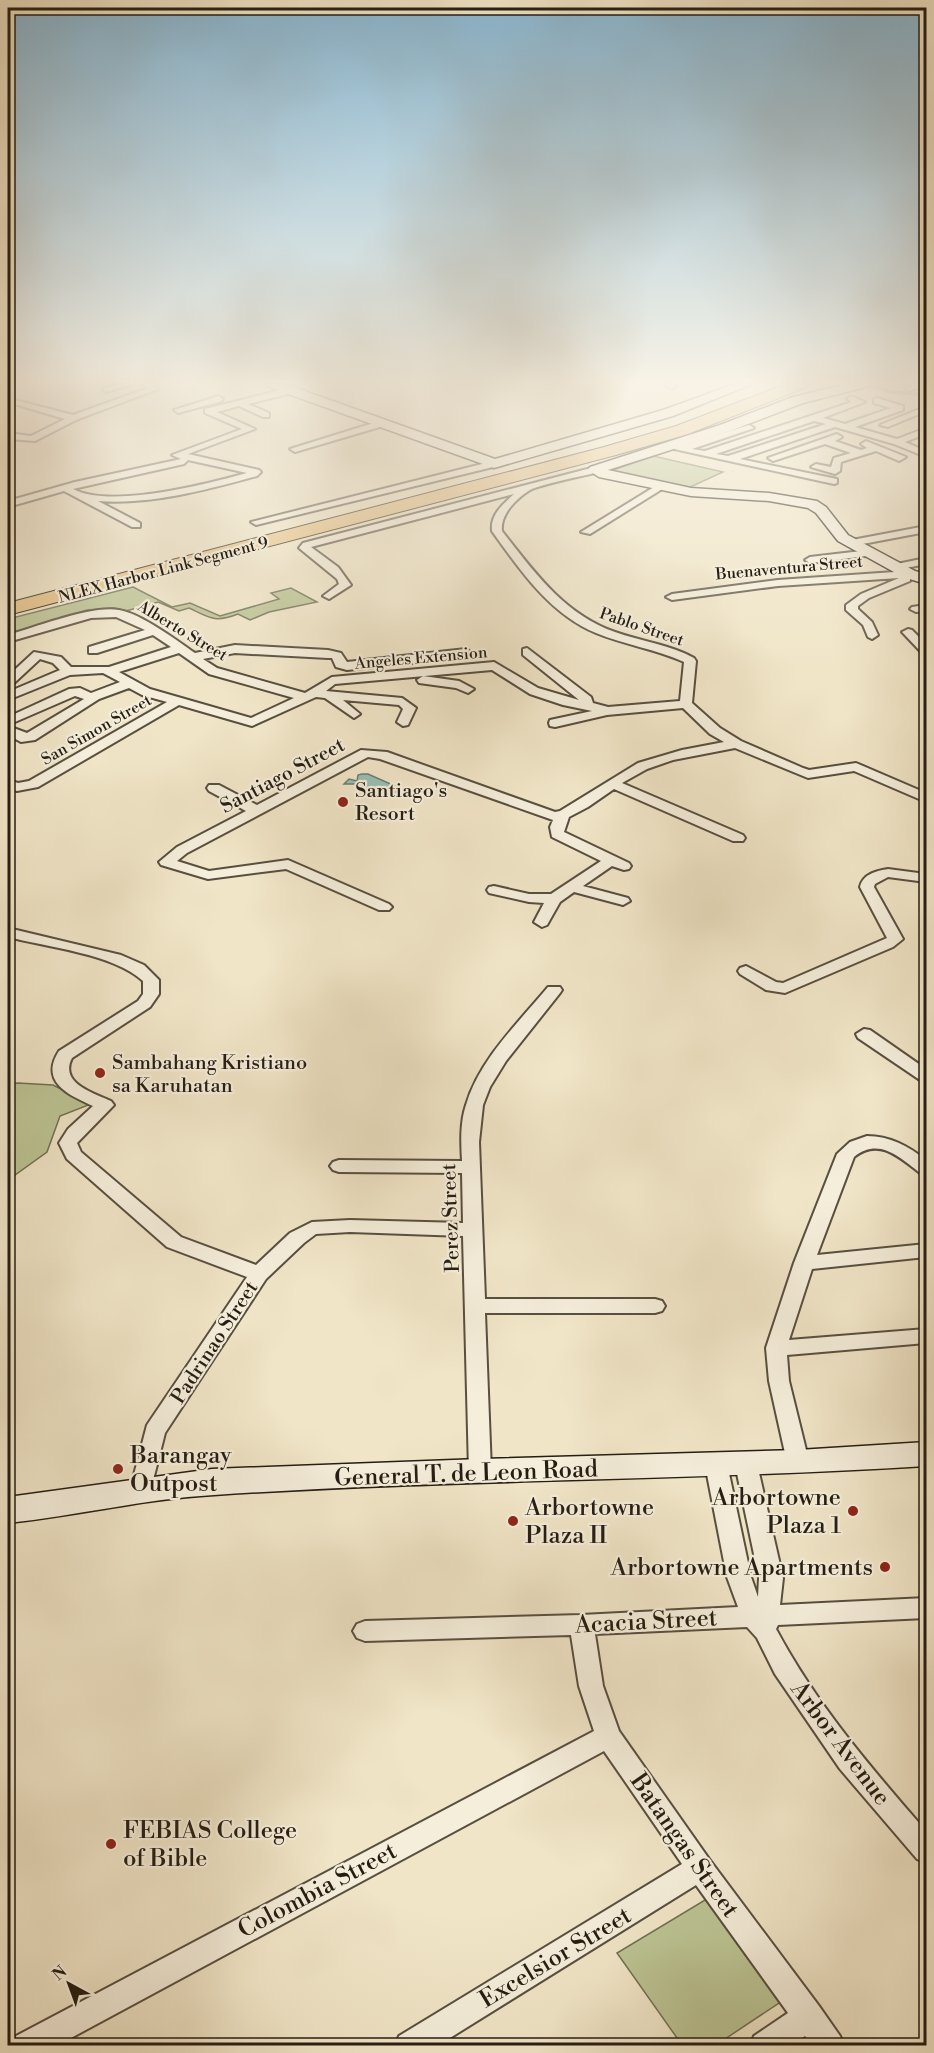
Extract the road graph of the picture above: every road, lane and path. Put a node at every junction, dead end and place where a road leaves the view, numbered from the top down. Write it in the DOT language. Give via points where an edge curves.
graph roads {
  1 [pos="101,480"];
  2 [pos="232,480"];
  3 [pos="430,480"];
  4 [pos="478,480"];
  5 [pos="505,480"];
  6 [pos="547,480"];
  7 [pos="553,480"];
  8 [pos="632,480"];
  9 [pos="828,480"];
  10 [pos="834,481"];
  11 [pos="531,486"];
  12 [pos="662,486"];
  13 [pos="65,488"];
  14 [pos="80,496"];
  15 [pos="8,504"];
  16 [pos="362,518"];
  17 [pos="256,522"];
  18 [pos="136,525"];
  19 [pos="927,529"];
  20 [pos="586,532"];
  21 [pos="852,543"];
  22 [pos="870,553"];
  23 [pos="810,560"];
  24 [pos="927,561"];
  25 [pos="911,574"];
  26 [pos="329,597"];
  27 [pos="672,597"];
  28 [pos="8,600"];
  29 [pos="8,609"];
  30 [pos="155,631"];
  31 [pos="908,632"];
  32 [pos="872,635"];
  33 [pos="8,639"];
  34 [pos="181,648"];
  35 [pos="93,650"];
  36 [pos="927,650"];
  37 [pos="527,652"];
  38 [pos="466,653"];
  39 [pos="194,657"];
  40 [pos="68,670"];
  41 [pos="109,671"];
  42 [pos="398,676"];
  43 [pos="8,682"];
  44 [pos="130,683"];
  45 [pos="468,689"];
  46 [pos="310,695"];
  47 [pos="8,696"];
  48 [pos="330,696"];
  49 [pos="90,698"];
  50 [pos="176,702"];
  51 [pos="686,704"];
  52 [pos="587,705"];
  53 [pos="607,711"];
  54 [pos="354,714"];
  55 [pos="8,721"];
  56 [pos="252,722"];
  57 [pos="403,722"];
  58 [pos="555,723"];
  59 [pos="8,730"];
  60 [pos="736,744"];
  61 [pos="612,783"];
  62 [pos="8,784"];
  63 [pos="214,788"];
  64 [pos="927,798"];
  65 [pos="257,811"];
  66 [pos="563,815"];
  67 [pos="738,838"];
  68 [pos="927,878"];
  69 [pos="570,887"];
  70 [pos="494,890"];
  71 [pos="554,899"];
  72 [pos="623,901"];
  73 [pos="384,907"];
  74 [pos="542,922"];
  75 [pos="8,933"];
  76 [pos="746,971"];
  77 [pos="554,990"];
  78 [pos="864,1034"];
  79 [pos="927,1076"];
  80 [pos="339,1166"];
  81 [pos="471,1167"];
  82 [pos="927,1169"];
  83 [pos="473,1230"];
  84 [pos="927,1251"];
  85 [pos="804,1263"];
  86 [pos="259,1274"];
  87 [pos="476,1306"];
  88 [pos="655,1306"];
  89 [pos="927,1336"];
  90 [pos="776,1348"];
  91 [pos="927,1454"];
  92 [pos="798,1462"];
  93 [pos="480,1471"];
  94 [pos="734,1476"];
  95 [pos="141,1490"];
  96 [pos="8,1510"];
  97 [pos="927,1608"];
  98 [pos="762,1621"];
  99 [pos="581,1625"];
  100 [pos="365,1631"];
  101 [pos="608,1736"];
  102 [pos="927,1850"];
  103 [pos="700,1868"];
  104 [pos="809,2016"];
  105 [pos="26,2046"];
  106 [pos="409,2046"];
  107 [pos="764,2046"];
  108 [pos="830,2046"];
  1 -- 13 [label="street"];
  2 -- 14 [label="street" via="201,488 120,498"];
  3 -- 17 [label="street"];
  4 -- 28 [label="highway, NLEX Harbor Link Segment 9"];
  5 -- 16 [label="highway, NLEX Harbor Link Segment 9"];
  6 -- 16 [label="highway"];
  7 -- 11 [label="street"];
  8 -- 12 [label="street"];
  9 -- 10 [label="street"];
  11 -- 26 [label="street" via="307,545 307,551 340,573 343,580 345,585"];
  11 -- 51 [label="street, Pablo Street" via="500,513 497,531 549,597 581,621 687,659 690,662"];
  12 -- 20 [label="street"];
  12 -- 21 [label="street" via="812,504"];
  13 -- 14 [label="street"];
  13 -- 15 [label="street"];
  14 -- 18 [label="street"];
  16 -- 29 [label="highway, NLEX Harbor Link Segment 9"];
  19 -- 21 [label="street"];
  21 -- 22 [label="street"];
  22 -- 23 [label="street"];
  22 -- 25 [label="street"];
  24 -- 25 [label="street"];
  25 -- 27 [label="street, Buenaventura Street" via="778,583"];
  25 -- 32 [label="street" via="852,605"];
  30 -- 33 [label="street, Alberto Street" via="123,614 104,613"];
  30 -- 34 [label="street, Alberto Street"];
  30 -- 35 [label="street"];
  31 -- 36 [label="street"];
  34 -- 39 [label="street, Alberto Street"];
  34 -- 41 [label="street"];
  37 -- 52 [label="street" via="587,700"];
  38 -- 39 [label="street" via="347,666 340,664 337,656 328,654 235,649"];
  39 -- 46 [label="street, Alberto Street" via="213,670"];
  40 -- 41 [label="street"];
  40 -- 43 [label="street" via="57,660 38,655"];
  40 -- 47 [label="street"];
  41 -- 44 [label="street, San Simon Street"];
  42 -- 45 [label="street"];
  42 -- 46 [label="street, Angeles Extension" via="332,681"];
  42 -- 52 [label="street, Angeles Extension" via="494,666 534,691"];
  44 -- 49 [label="street"];
  44 -- 50 [label="street, San Simon Street"];
  46 -- 48 [label="street, Alberto Street"];
  46 -- 56 [label="street, Angeles Extension"];
  48 -- 54 [label="street"];
  48 -- 57 [label="street, Alberto Street" via="402,702 410,708"];
  49 -- 55 [label="street" via="73,692"];
  49 -- 59 [label="street" via="93,701 30,737 21,738"];
  50 -- 56 [label="street, San Simon Street"];
  50 -- 62 [label="street, San Simon Street" via="33,784"];
  51 -- 53 [label="street, Angeles Extension"];
  51 -- 60 [label="street"];
  52 -- 53 [label="street, Angeles Extension"];
  53 -- 58 [label="street"];
  60 -- 61 [label="street" via="661,759"];
  60 -- 64 [label="street" via="802,772 856,767"];
  61 -- 66 [label="street"];
  61 -- 67 [label="street"];
  63 -- 65 [label="street"];
  65 -- 66 [label="street, Santiago Street" via="366,753 382,755 546,813"];
  65 -- 73 [label="street, Santiago Street" via="182,849 166,862 208,875 288,864"];
  66 -- 69 [label="street" via="557,834 617,863"];
  68 -- 76 [label="street" via="888,872 879,873 868,882 867,887 895,939 888,945 790,987 772,987"];
  69 -- 71 [label="street"];
  69 -- 72 [label="street"];
  70 -- 71 [label="street"];
  71 -- 74 [label="street"];
  75 -- 86 [label="street, Padrinao Street" via="115,958 138,968 151,981 151,994 144,1004 65,1055 58,1064 62,1080 105,1105 68,1143 73,1155 174,1242"];
  77 -- 81 [label="street, Perez Street" via="484,1080 472,1120"];
  78 -- 79 [label="street"];
  80 -- 81 [label="street"];
  81 -- 83 [label="street, Perez Street"];
  82 -- 85 [label="street" via="887,1143 855,1145 846,1154"];
  83 -- 86 [label="street" via="312,1228"];
  83 -- 87 [label="street, Perez Street"];
  84 -- 85 [label="street"];
  85 -- 90 [label="street"];
  86 -- 95 [label="street, Padrinao Street" via="155,1431"];
  87 -- 88 [label="street"];
  87 -- 93 [label="street, Perez Street"];
  89 -- 90 [label="street"];
  90 -- 92 [label="street" via="779,1381"];
  91 -- 92 [label="street, General T. de Leon Road"];
  92 -- 94 [label="street, General T. de Leon Road"];
  93 -- 94 [label="street, General T. de Leon Road"];
  93 -- 95 [label="street, General T. de Leon Road" via="212,1482"];
  94 -- 98 [label="street, Arbor Avenue" via="739,1577"];
  95 -- 96 [label="street, General T. de Leon Road"];
  97 -- 98 [label="street, Acacia Street"];
  98 -- 99 [label="street, Acacia Street"];
  98 -- 102 [label="street, Arbor Avenue" via="784,1667 849,1761"];
  99 -- 100 [label="street, Acacia Street"];
  99 -- 101 [label="street, Batangas Street" via="591,1686"];
  101 -- 103 [label="street, Batangas Street"];
  101 -- 105 [label="street, Colombia Street"];
  103 -- 104 [label="street, Batangas Street"];
  103 -- 106 [label="street, Excelsior Street"];
  104 -- 107 [label="street"];
  104 -- 108 [label="street, Batangas Street"];
}
